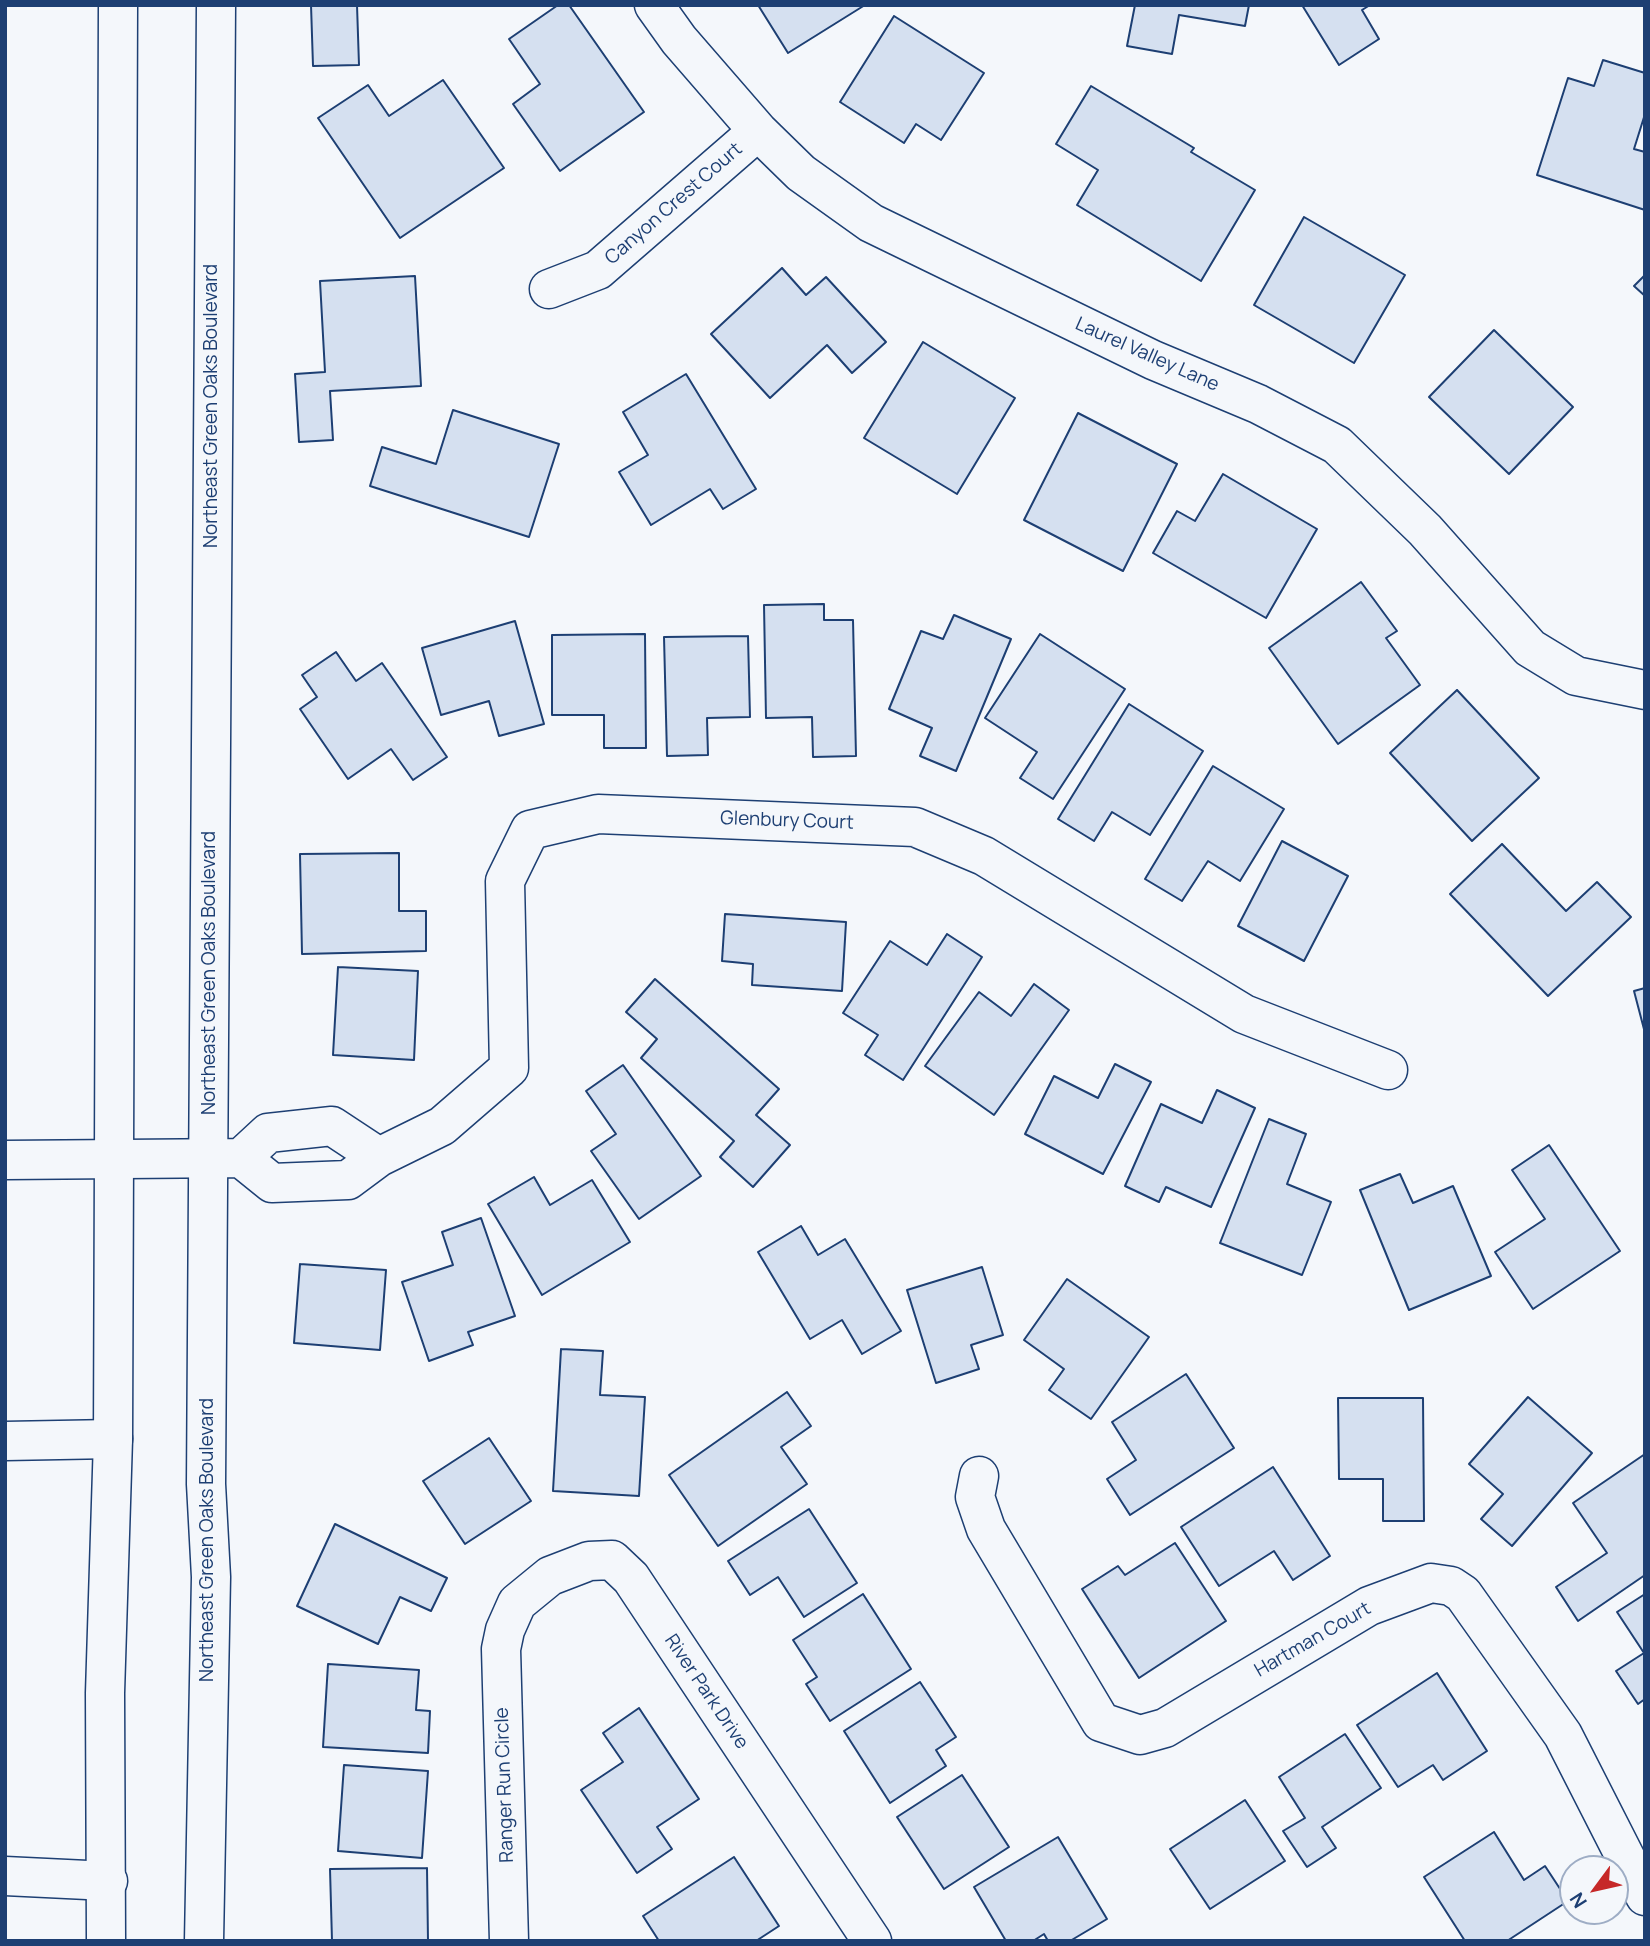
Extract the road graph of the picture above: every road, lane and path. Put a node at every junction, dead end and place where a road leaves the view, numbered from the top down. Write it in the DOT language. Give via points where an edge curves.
graph roads {
  1 [pos="118,5"];
  2 [pos="216,5"];
  3 [pos="654,5"];
  4 [pos="758,131"];
  5 [pos="549,289"];
  6 [pos="1645,690"];
  7 [pos="1388,1070"];
  8 [pos="379,1157"];
  9 [pos="226,1158"];
  10 [pos="115,1159"];
  11 [pos="5,1160"];
  12 [pos="113,1439"];
  13 [pos="5,1441"];
  14 [pos="978,1476"];
  15 [pos="505,1630"];
  16 [pos="5,1876"];
  17 [pos="108,1881"];
  18 [pos="1645,1896"];
  19 [pos="106,1941"];
  20 [pos="204,1941"];
  21 [pos="509,1941"];
  22 [pos="872,1941"];
  1 -- 10 [label="street"];
  2 -- 9 [label="street, Northeast Green Oaks Boulevard"];
  3 -- 4 [label="street, Laurel Valley Lane"];
  4 -- 5 [label="street, Canyon Crest Court" via="598,270"];
  4 -- 6 [label="street, Laurel Valley Lane" via="801,173 871,223 1336,445 1425,530 1530,649 1576,676"];
  7 -- 8 [label="street, Glenbury Court" via="1244,1014 984,856 915,827 598,814 530,830 505,881 509,1068 442,1126"];
  8 -- 9 [label="street, Glenbury Court" via="348,1180 272,1183"];
  8 -- 9 [label="street" via="332,1126 268,1133"];
  9 -- 10 [label="street"];
  9 -- 20 [label="street, Northeast Green Oaks Boulevard" via="206,1484 211,1577"];
  10 -- 11 [label="street"];
  10 -- 12 [label="street"];
  12 -- 13 [label="street"];
  12 -- 17 [label="street" via="105,1693"];
  14 -- 18 [label="street, Hartman Court" via="975,1497 986,1529 1101,1722 1140,1735 1165,1728 1369,1606 1431,1583 1451,1586 1463,1594 1563,1735"];
  15 -- 21 [label="street, Ranger Run Circle" via="501,1649"];
  15 -- 22 [label="street, River Park Drive" via="517,1604 550,1576 589,1561 612,1560 631,1578"];
  16 -- 17 [label="street"];
  17 -- 19 [label="street"];
}
